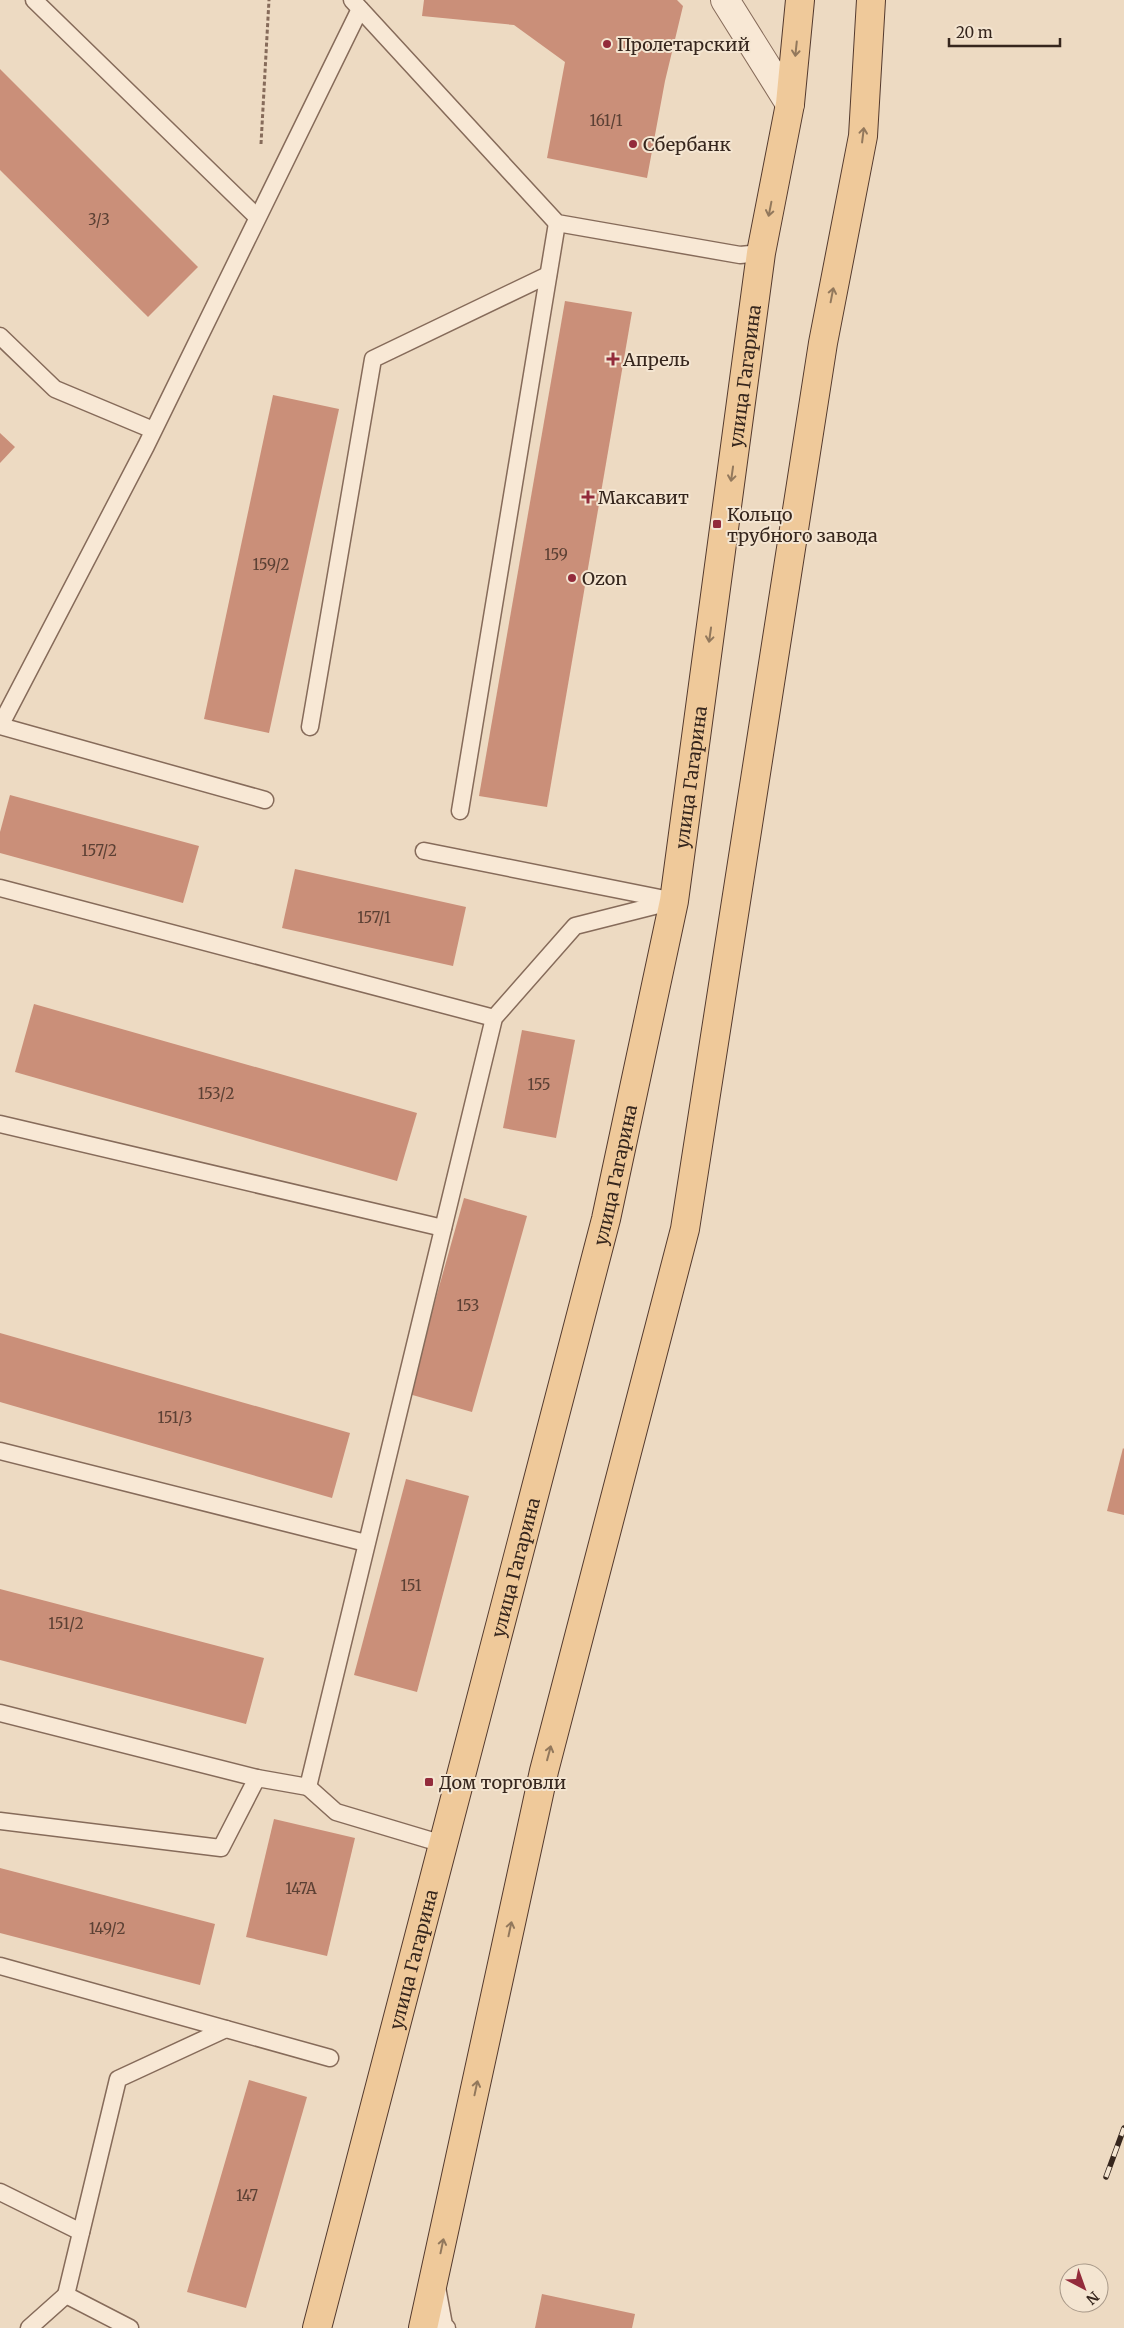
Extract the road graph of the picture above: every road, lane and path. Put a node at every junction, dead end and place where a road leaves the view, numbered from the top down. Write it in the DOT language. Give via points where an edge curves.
graph roads {
  1 [pos="34,0"];
  2 [pos="269,0"];
  3 [pos="725,0"];
  4 [pos="800,0"];
  5 [pos="871,0"];
  6 [pos="356,5"];
  7 [pos="790,104"];
  8 [pos="261,148"];
  9 [pos="257,217"];
  10 [pos="557,223"];
  11 [pos="761,253"];
  12 [pos="548,275"];
  13 [pos="0,336"];
  14 [pos="153,430"];
  15 [pos="310,726"];
  16 [pos="0,727"];
  17 [pos="265,800"];
  18 [pos="460,811"];
  19 [pos="424,850"];
  20 [pos="0,888"];
  21 [pos="674,901"];
  22 [pos="494,1018"];
  23 [pos="0,1124"];
  24 [pos="443,1228"];
  25 [pos="0,1451"];
  26 [pos="366,1543"];
  27 [pos="0,1713"];
  28 [pos="257,1778"];
  29 [pos="308,1787"];
  30 [pos="0,1821"];
  31 [pos="444,1844"];
  32 [pos="0,1966"];
  33 [pos="226,2029"];
  34 [pos="330,2058"];
  35 [pos="0,2192"];
  36 [pos="81,2232"];
  37 [pos="436,2276"];
  38 [pos="66,2295"];
  39 [pos="29,2328"];
  40 [pos="130,2328"];
  41 [pos="318,2328"];
  42 [pos="423,2328"];
  43 [pos="447,2328"];
  1 -- 9 [label="lane"];
  2 -- 8 [label="path"];
  3 -- 7 [label="street"];
  4 -- 7 [label="main road, улица Гагарина, one-way"];
  37 -- 5 [label="main road, one-way" via="544,1771 685,1229 823,342 863,136"];
  6 -- 9 [label="lane"];
  6 -- 10 [label="lane"];
  7 -- 11 [label="main road, улица Гагарина, one-way"];
  9 -- 14 [label="lane"];
  10 -- 11 [label="lane" via="740,255"];
  10 -- 12 [label="lane"];
  11 -- 21 [label="main road, улица Гагарина, one-way"];
  12 -- 15 [label="lane" via="373,359"];
  12 -- 18 [label="lane"];
  13 -- 14 [label="lane" via="55,389"];
  14 -- 16 [label="lane"];
  16 -- 17 [label="lane"];
  19 -- 21 [label="lane"];
  20 -- 22 [label="lane"];
  21 -- 22 [label="lane" via="575,926"];
  21 -- 31 [label="main road, улица Гагарина" via="606,1219"];
  22 -- 24 [label="lane"];
  23 -- 24 [label="lane"];
  24 -- 26 [label="lane"];
  25 -- 26 [label="lane"];
  26 -- 29 [label="lane"];
  27 -- 28 [label="lane"];
  28 -- 29 [label="lane"];
  28 -- 30 [label="lane" via="220,1848"];
  29 -- 31 [label="lane" via="336,1812"];
  31 -- 41 [label="main road, улица Гагарина"];
  32 -- 33 [label="lane"];
  33 -- 34 [label="lane"];
  33 -- 36 [label="lane" via="118,2079"];
  35 -- 36 [label="lane"];
  36 -- 38 [label="lane"];
  37 -- 42 [label="main road"];
  37 -- 43 [label="lane"];
  38 -- 39 [label="lane"];
  38 -- 40 [label="lane"];
}
